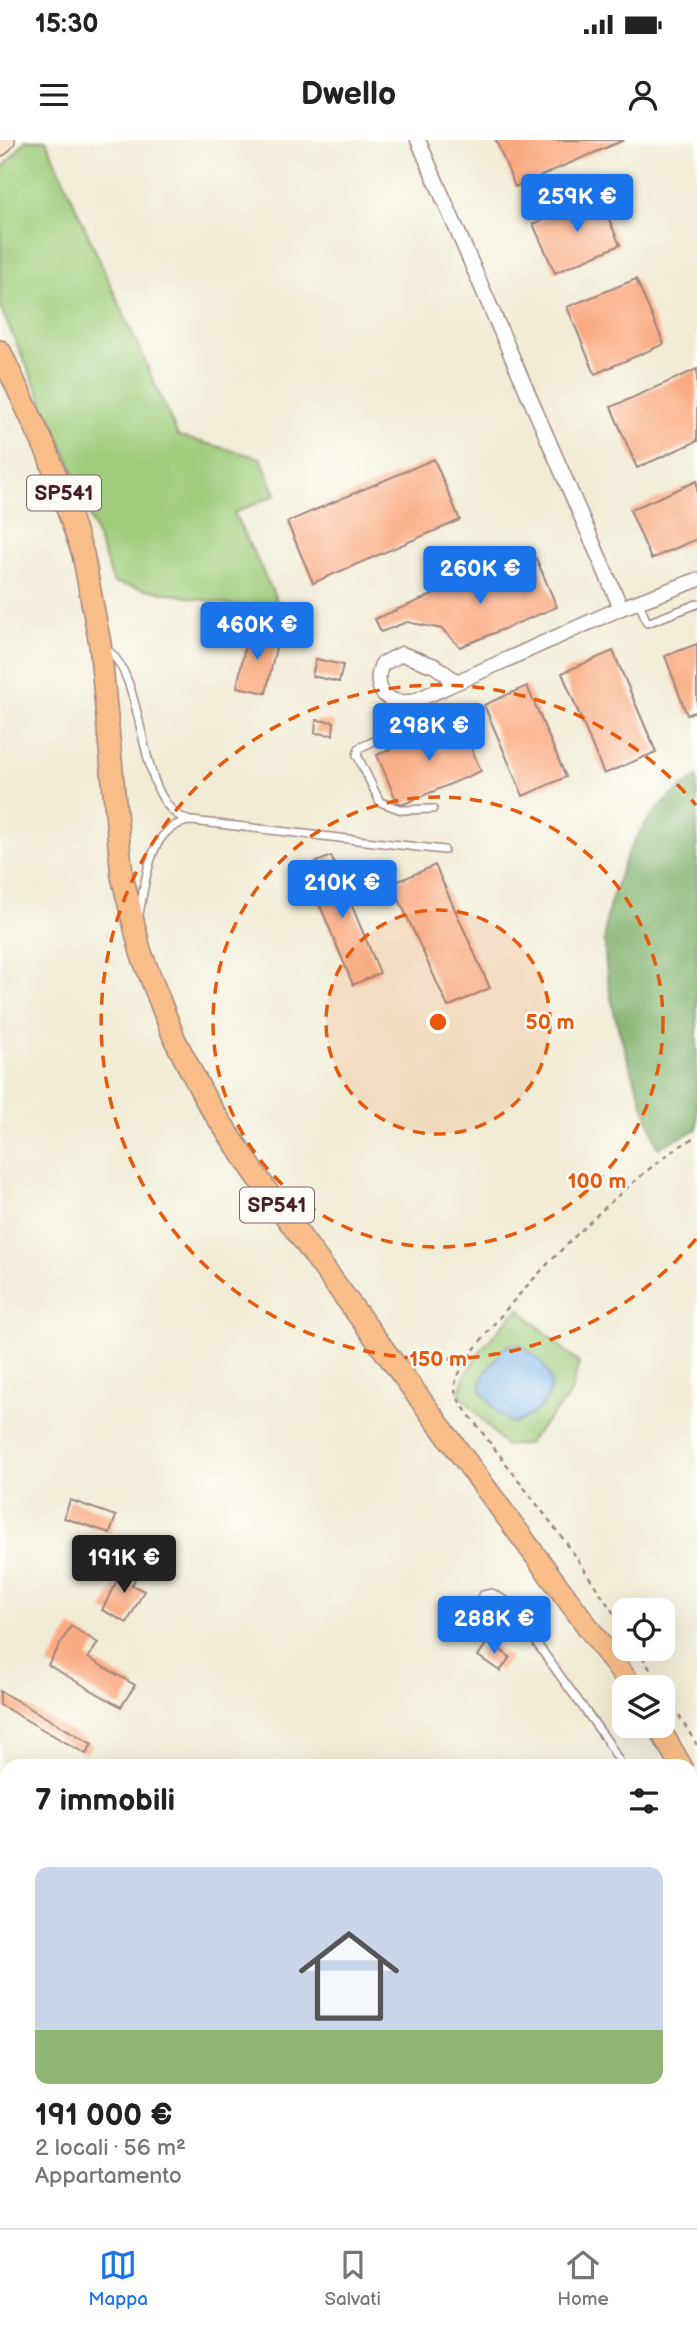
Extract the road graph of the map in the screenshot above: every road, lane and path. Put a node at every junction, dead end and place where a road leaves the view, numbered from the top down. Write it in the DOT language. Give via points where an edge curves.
graph roads {
  1 [pos="5,140"];
  2 [pos="418,140"];
  3 [pos="0,146"];
  4 [pos="0,351"];
  5 [pos="697,580"];
  6 [pos="639,601"];
  7 [pos="697,604"];
  8 [pos="621,608"];
  9 [pos="100,644"];
  10 [pos="457,682"];
  11 [pos="406,703"];
  12 [pos="433,809"];
  13 [pos="192,821"];
  14 [pos="444,850"];
  15 [pos="135,931"];
  16 [pos="697,1137"];
  17 [pos="612,1611"];
  18 [pos="457,1636"];
  19 [pos="623,1675"];
  20 [pos="675,1709"];
  21 [pos="665,1738"];
  22 [pos="697,1745"];
  23 [pos="618,1759"];
  24 [pos="677,1759"];
  1 -- 3 [label="street"];
  2 -- 8 [label="street"];
  4 -- 9 [label="main road, SP541" via="72,515"];
  5 -- 6 [label="street"];
  6 -- 7 [label="lane" via="647,623"];
  6 -- 8 [label="street"];
  8 -- 10 [label="street"];
  9 -- 13 [label="lane" via="117,658 124,672 162,797 177,815"];
  9 -- 15 [label="main road, SP541" via="118,848"];
  10 -- 11 [label="street"];
  10 -- 11 [label="street" via="418,658 391,656 380,668 379,689 386,698"];
  11 -- 12 [label="lane" via="402,728 359,748 357,755 380,802 402,810"];
  13 -- 14 [label="lane"];
  13 -- 15 [label="lane" via="169,828 158,842"];
  15 -- 19 [label="main road, SP541" via="168,1025 225,1130"];
  16 -- 17 [label="path" via="635,1182 573,1239 493,1325 456,1380 454,1394"];
  18 -- 23 [label="lane" via="482,1595 506,1601"];
  20 -- 22 [label="path"];
  21 -- 24 [label="main road"];
}
